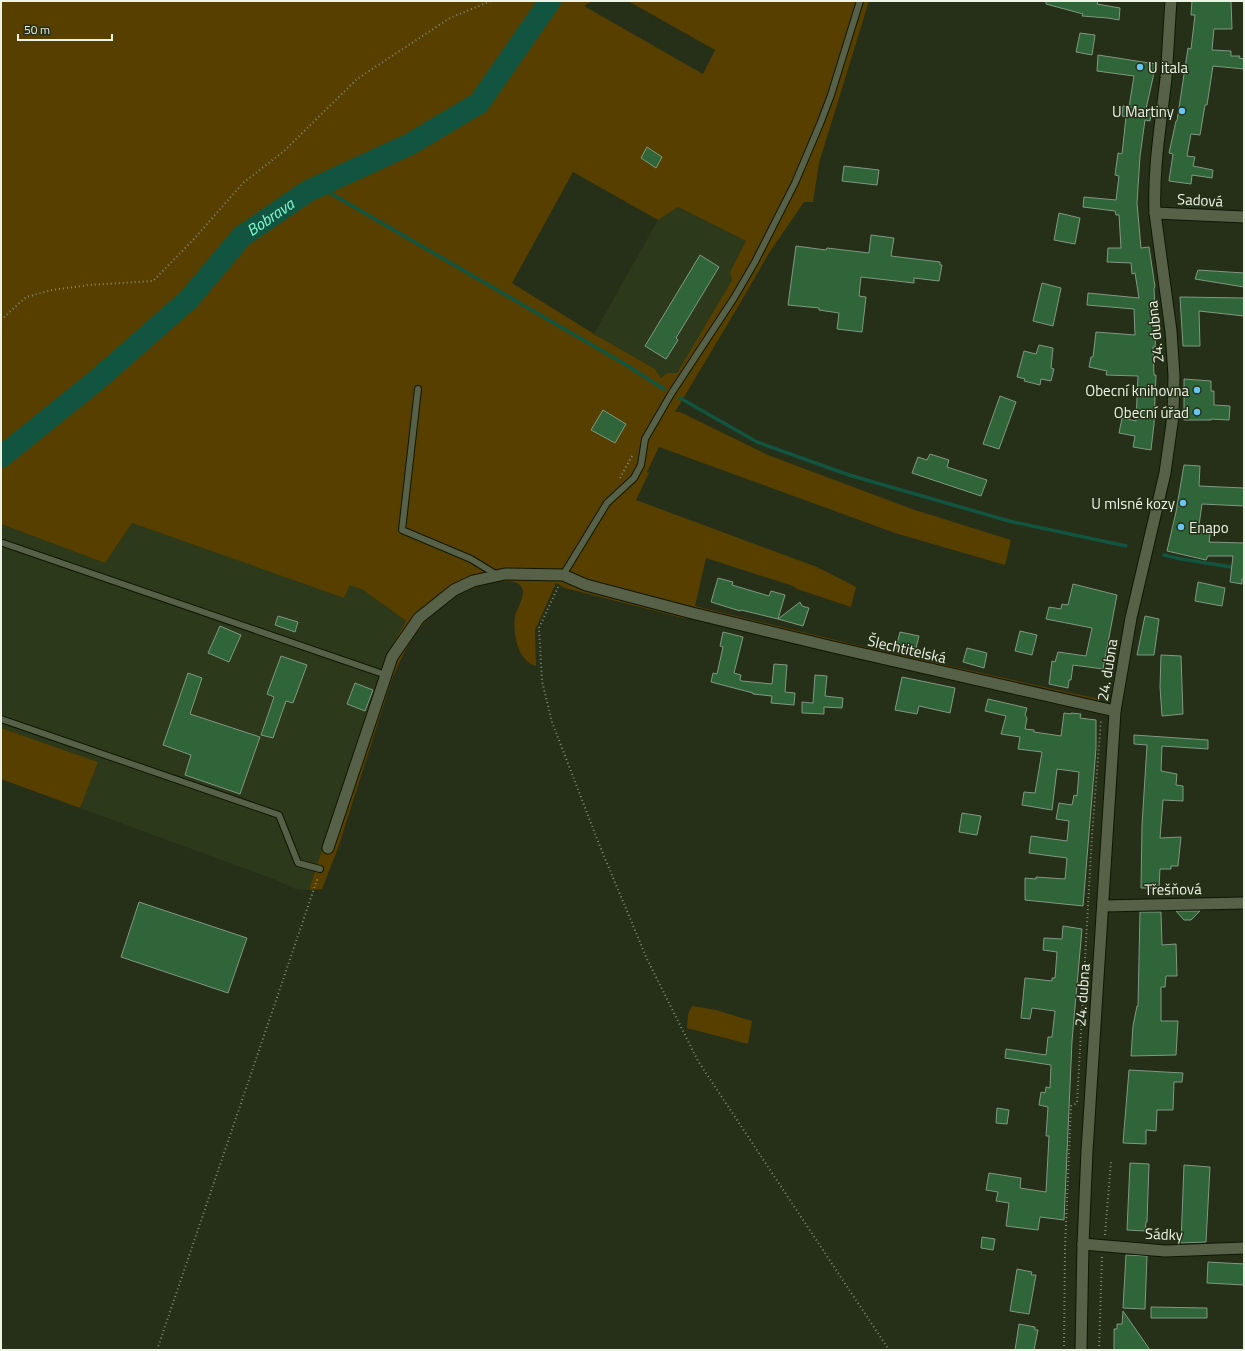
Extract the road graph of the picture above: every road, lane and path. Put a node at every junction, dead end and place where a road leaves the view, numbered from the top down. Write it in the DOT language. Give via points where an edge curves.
graph roads {
  1 [pos="491,1"];
  2 [pos="860,1"];
  3 [pos="1171,1"];
  4 [pos="1155,213"];
  5 [pos="1244,217"];
  6 [pos="1,320"];
  7 [pos="418,389"];
  8 [pos="632,456"];
  9 [pos="620,479"];
  10 [pos="3,543"];
  11 [pos="563,575"];
  12 [pos="499,576"];
  13 [pos="386,675"];
  14 [pos="1102,709"];
  15 [pos="1115,711"];
  16 [pos="1,719"];
  17 [pos="328,848"];
  18 [pos="320,869"];
  19 [pos="1244,903"];
  20 [pos="1103,906"];
  21 [pos="1111,1162"];
  22 [pos="1083,1244"];
  23 [pos="1102,1245"];
  24 [pos="1244,1248"];
  25 [pos="157,1350"];
  26 [pos="889,1350"];
  27 [pos="1064,1350"];
  28 [pos="1081,1350"];
  29 [pos="1099,1350"];
  1 -- 6 [label="path" via="450,18 357,79 284,151 243,183 153,281 52,290 26,298"];
  2 -- 11 [label="lane" via="820,124 795,184 755,262 645,439 641,465 634,478 607,503"];
  3 -- 4 [label="street, 24. dubna" via="1166,78 1155,174"];
  4 -- 5 [label="street, Sadová"];
  4 -- 15 [label="street, 24. dubna" via="1171,331 1174,376 1172,416 1165,473 1131,618"];
  7 -- 12 [label="lane" via="402,530 471,559"];
  8 -- 9 [label="path"];
  10 -- 13 [label="lane"];
  11 -- 12 [label="street"];
  11 -- 14 [label="street, Šlechtitelská" via="586,585 692,613"];
  11 -- 26 [label="path" via="539,628 542,681 552,722 647,959 698,1061"];
  12 -- 13 [label="street" via="473,581 454,590 419,618 392,657"];
  13 -- 17 [label="street"];
  14 -- 15 [label="street, Šlechtitelská"];
  14 -- 27 [label="path" via="1076,1103 1071,1106"];
  15 -- 20 [label="street, 24. dubna"];
  16 -- 18 [label="lane" via="279,815 298,864"];
  18 -- 25 [label="path"];
  19 -- 20 [label="street, Třešňová"];
  20 -- 22 [label="street, 24. dubna"];
  21 -- 23 [label="path"];
  22 -- 23 [label="street, Sádky"];
  22 -- 28 [label="street, 24. dubna"];
  23 -- 24 [label="street, Sádky" via="1165,1251"];
  23 -- 29 [label="path"];
}
